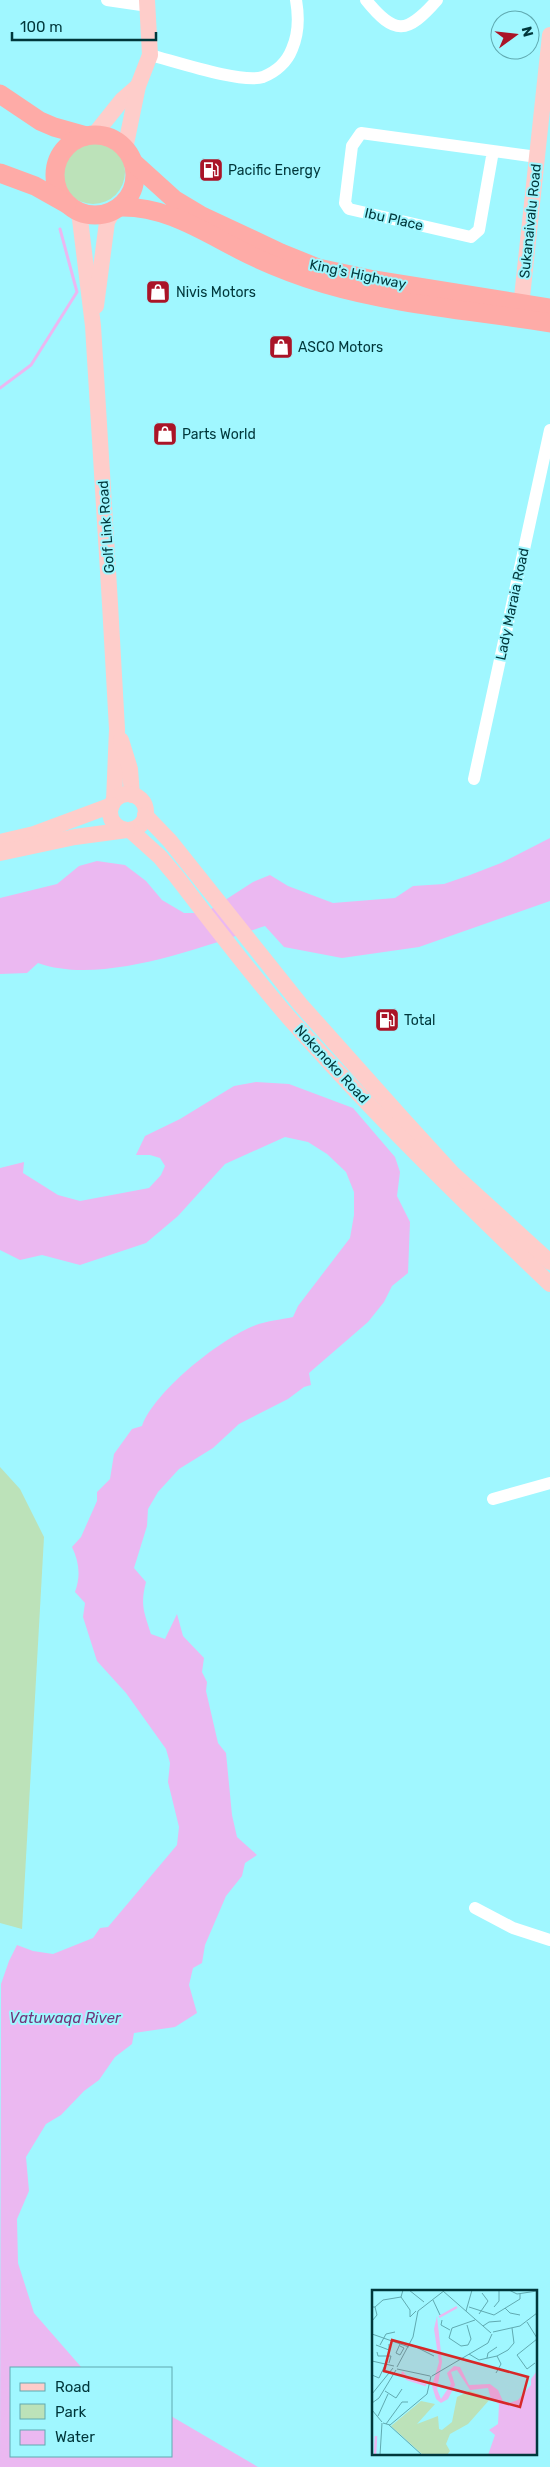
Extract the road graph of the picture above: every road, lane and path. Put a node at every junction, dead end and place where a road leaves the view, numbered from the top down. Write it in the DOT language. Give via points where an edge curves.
graph roads {
  1 [pos="107,0"];
  2 [pos="296,0"];
  3 [pos="366,0"];
  4 [pos="437,0"];
  5 [pos="148,3"];
  6 [pos="550,35"];
  7 [pos="150,55"];
  8 [pos="138,86"];
  9 [pos="0,94"];
  10 [pos="546,120"];
  11 [pos="90,136"];
  12 [pos="493,151"];
  13 [pos="129,155"];
  14 [pos="537,157"];
  15 [pos="0,173"];
  16 [pos="74,209"];
  17 [pos="116,209"];
  18 [pos="550,308"];
  19 [pos="521,311"];
  20 [pos="550,323"];
  21 [pos="93,326"];
  22 [pos="550,430"];
  23 [pos="117,729"];
  24 [pos="474,779"];
  25 [pos="132,795"];
  26 [pos="113,803"];
  27 [pos="146,815"];
  28 [pos="128,830"];
  29 [pos="0,842"];
  30 [pos="0,854"];
  31 [pos="236,939"];
  32 [pos="415,1142"];
  33 [pos="550,1262"];
  34 [pos="550,1284"];
  35 [pos="550,1484"];
  36 [pos="493,1499"];
  37 [pos="475,1908"];
  38 [pos="550,1940"];
  1 -- 5 [label="street"];
  2 -- 7 [label="street" via="299,15 296,40 289,58 262,78 240,78"];
  3 -- 4 [label="street" via="386,23 402,27 420,19"];
  5 -- 7 [label="main road"];
  6 -- 10 [label="main road, Sukanaivalu Road"];
  7 -- 8 [label="main road"];
  8 -- 11 [label="main road"];
  8 -- 13 [label="main road"];
  9 -- 11 [label="highway" via="54,128"];
  10 -- 14 [label="main road, Sukanaivalu Road"];
  11 -- 13 [label="highway" via="106,136"];
  11 -- 16 [label="highway" via="74,141 58,160 57,185"];
  12 -- 12 [label="street, Ibu Place" via="361,133 352,146 346,203 349,209 471,237 479,230"];
  12 -- 14 [label="street, Ibu Place"];
  13 -- 17 [label="highway" via="135,174 134,186 128,198"];
  13 -- 19 [label="highway, King's Highway" via="188,208 302,262"];
  14 -- 19 [label="main road, Sukanaivalu Road"];
  15 -- 16 [label="highway" via="35,186"];
  16 -- 17 [label="highway" via="90,215"];
  16 -- 21 [label="main road, Golf Link Road"];
  17 -- 19 [label="highway, King's Highway" via="138,206 172,216 264,261 326,284 377,296"];
  17 -- 21 [label="main road, Golf Link Road" via="107,222"];
  18 -- 19 [label="highway, King's Highway"];
  19 -- 20 [label="highway, King's Highway"];
  21 -- 23 [label="main road, Golf Link Road"];
  22 -- 24 [label="street, Lady Maraia Road"];
  23 -- 25 [label="main road, Golf Link Road" via="130,769"];
  23 -- 26 [label="main road, Golf Link Road"];
  25 -- 26 [label="main road" via="122,795"];
  25 -- 27 [label="main road" via="144,804"];
  26 -- 28 [label="main road" via="110,811 113,821 121,829"];
  26 -- 29 [label="main road" via="34,834"];
  27 -- 28 [label="main road" via="141,825"];
  27 -- 31 [label="main road, Nokonoko Road" via="210,894"];
  28 -- 30 [label="main road" via="75,837"];
  28 -- 31 [label="main road, Nokonoko Road" via="160,857 198,905"];
  31 -- 32 [label="main road, Nokonoko Road" via="300,1004"];
  32 -- 33 [label="main road, Nokonoko Road"];
  32 -- 34 [label="main road, Nokonoko Road" via="442,1181"];
  35 -- 36 [label="street"];
  37 -- 38 [label="street" via="513,1928"];
}
